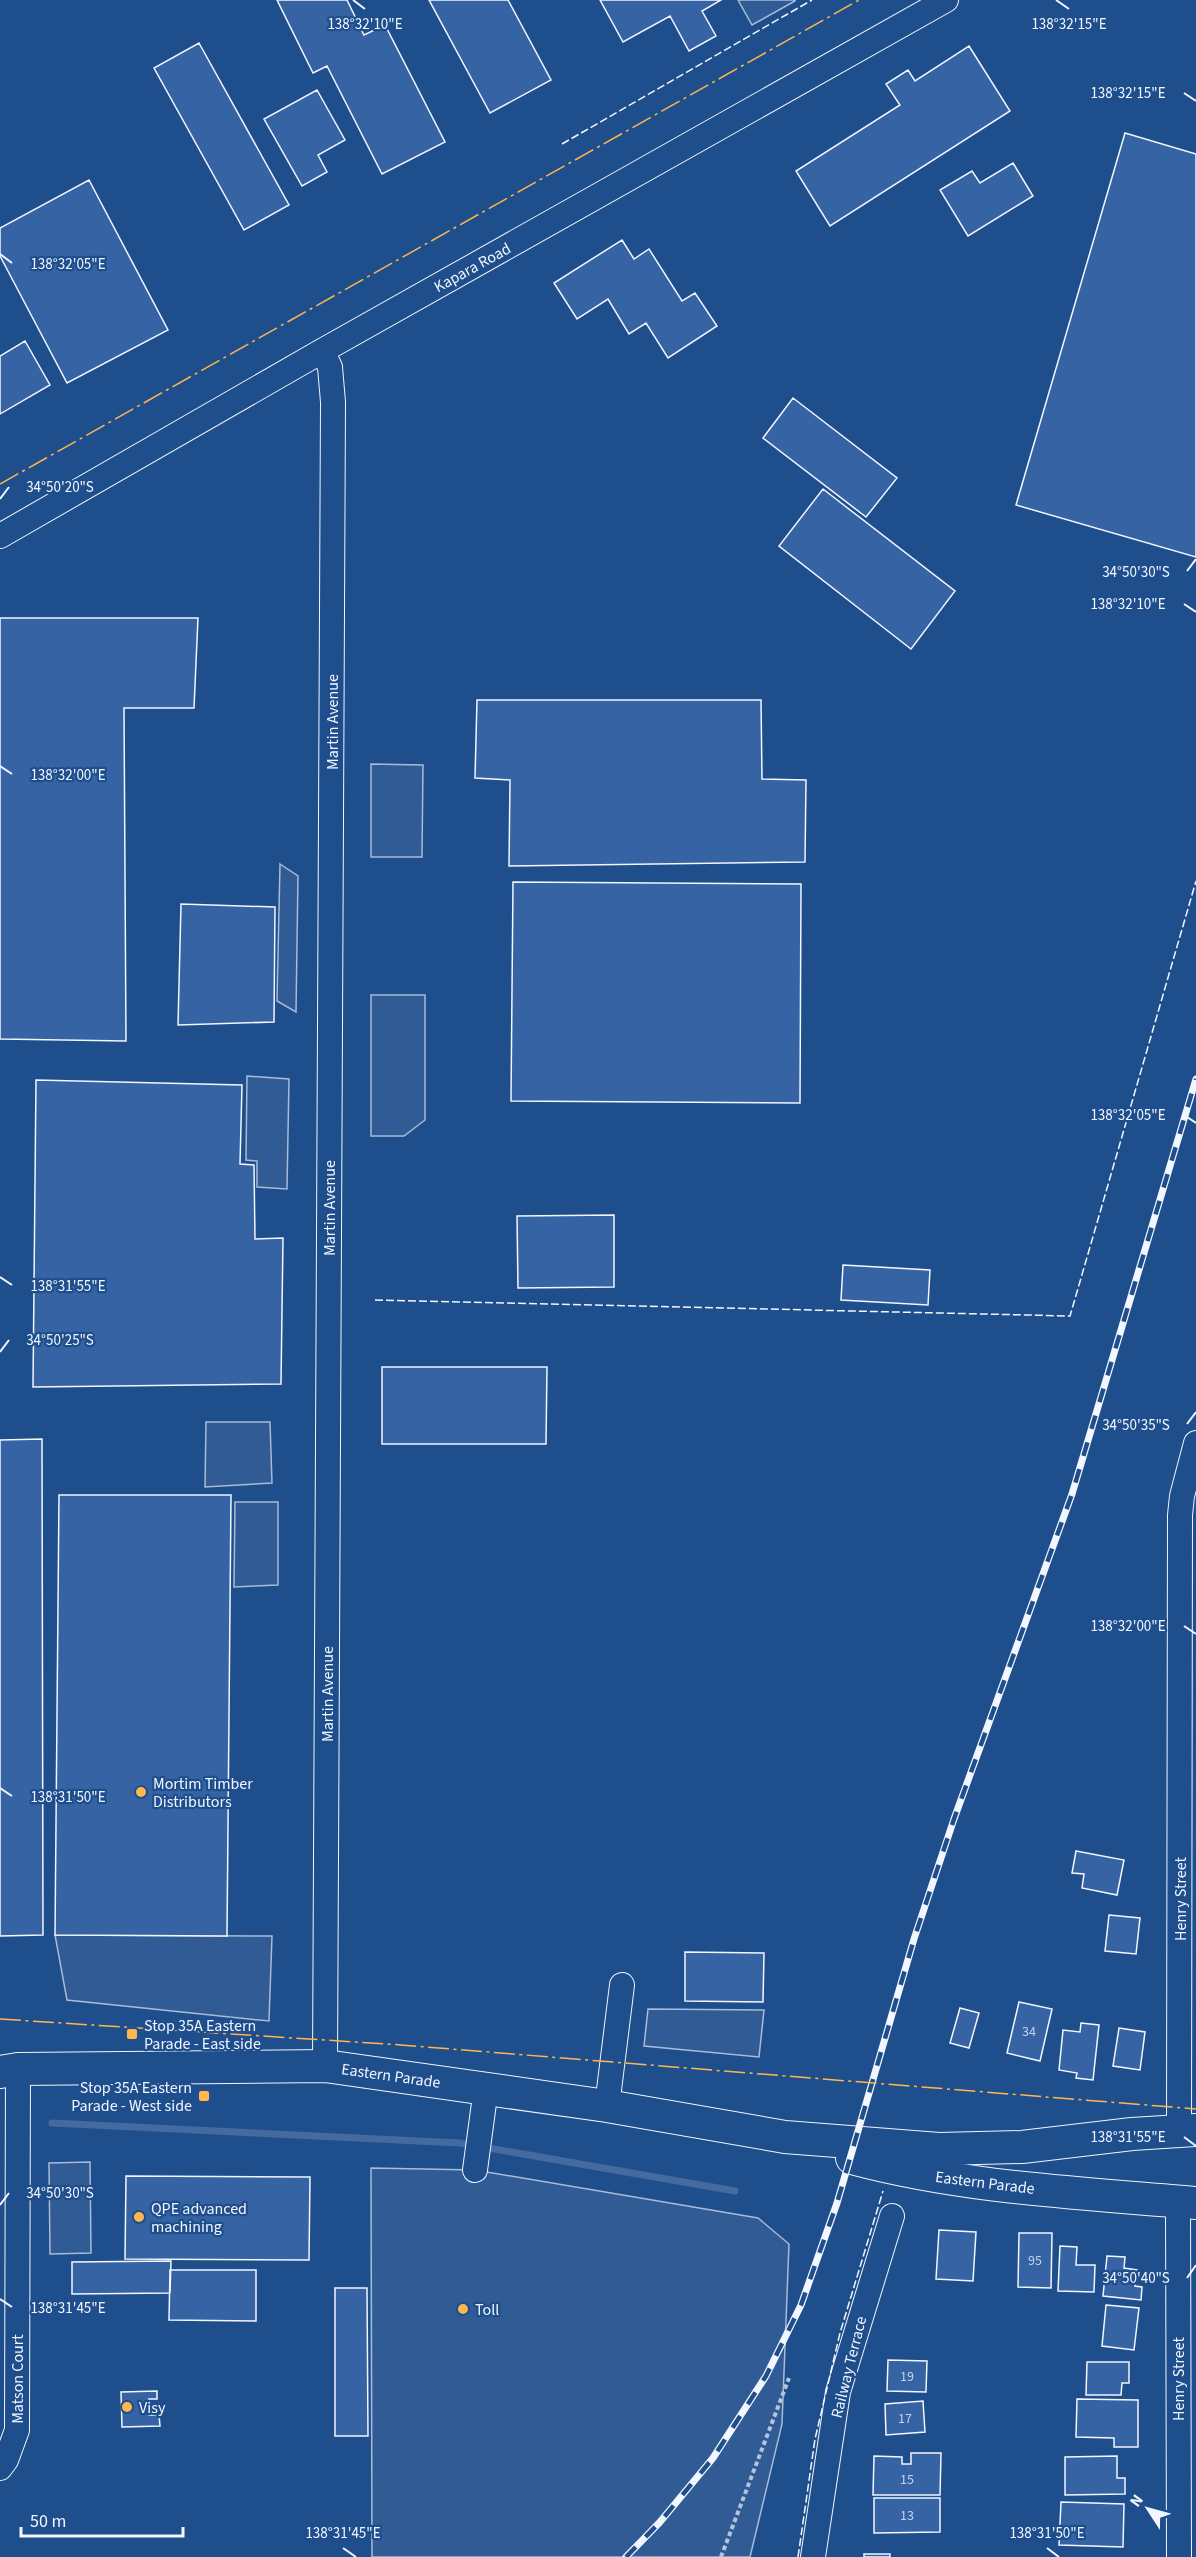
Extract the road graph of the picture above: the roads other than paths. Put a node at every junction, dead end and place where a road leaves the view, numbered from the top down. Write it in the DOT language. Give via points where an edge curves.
graph roads {
  1 [pos="946,0"];
  2 [pos="322,351"];
  3 [pos="0,536"];
  4 [pos="1196,1443"];
  5 [pos="622,1985"];
  6 [pos="325,2066"];
  7 [pos="9,2071"];
  8 [pos="486,2088"];
  9 [pos="607,2106"];
  10 [pos="1188,2130"];
  11 [pos="778,2136"];
  12 [pos="1022,2147"];
  13 [pos="475,2170"];
  14 [pos="1095,2194"];
  15 [pos="1187,2202"];
  16 [pos="892,2216"];
  17 [pos="0,2468"];
  18 [pos="813,2557"];
  19 [pos="1179,2557"];
  1 -- 2 [label="street, Kapara Road"];
  2 -- 3 [label="street, Kapara Road"];
  2 -- 6 [label="street, Martin Avenue" via="330,367 333,402"];
  4 -- 10 [label="street, Henry Street" via="1182,1496 1181,1534"];
  5 -- 9 [label="street"];
  6 -- 7 [label="main road, Eastern Parade"];
  6 -- 8 [label="main road, Eastern Parade"];
  7 -- 17 [label="street, Matson Court" via="17,2430"];
  8 -- 9 [label="main road, Eastern Parade"];
  8 -- 13 [label="street"];
  9 -- 11 [label="main road, Eastern Parade"];
  10 -- 12 [label="main road, Eastern Parade"];
  11 -- 12 [label="main road, Eastern Parade" via="939,2149"];
  11 -- 14 [label="main road, Eastern Parade" via="898,2169 956,2180"];
  12 -- 14 [label="main road" via="1021,2157 1028,2168"];
  14 -- 15 [label="main road, Eastern Parade"];
  15 -- 19 [label="street, Henry Street"];
  16 -- 18 [label="street, Railway Terrace" via="838,2392"];
}
